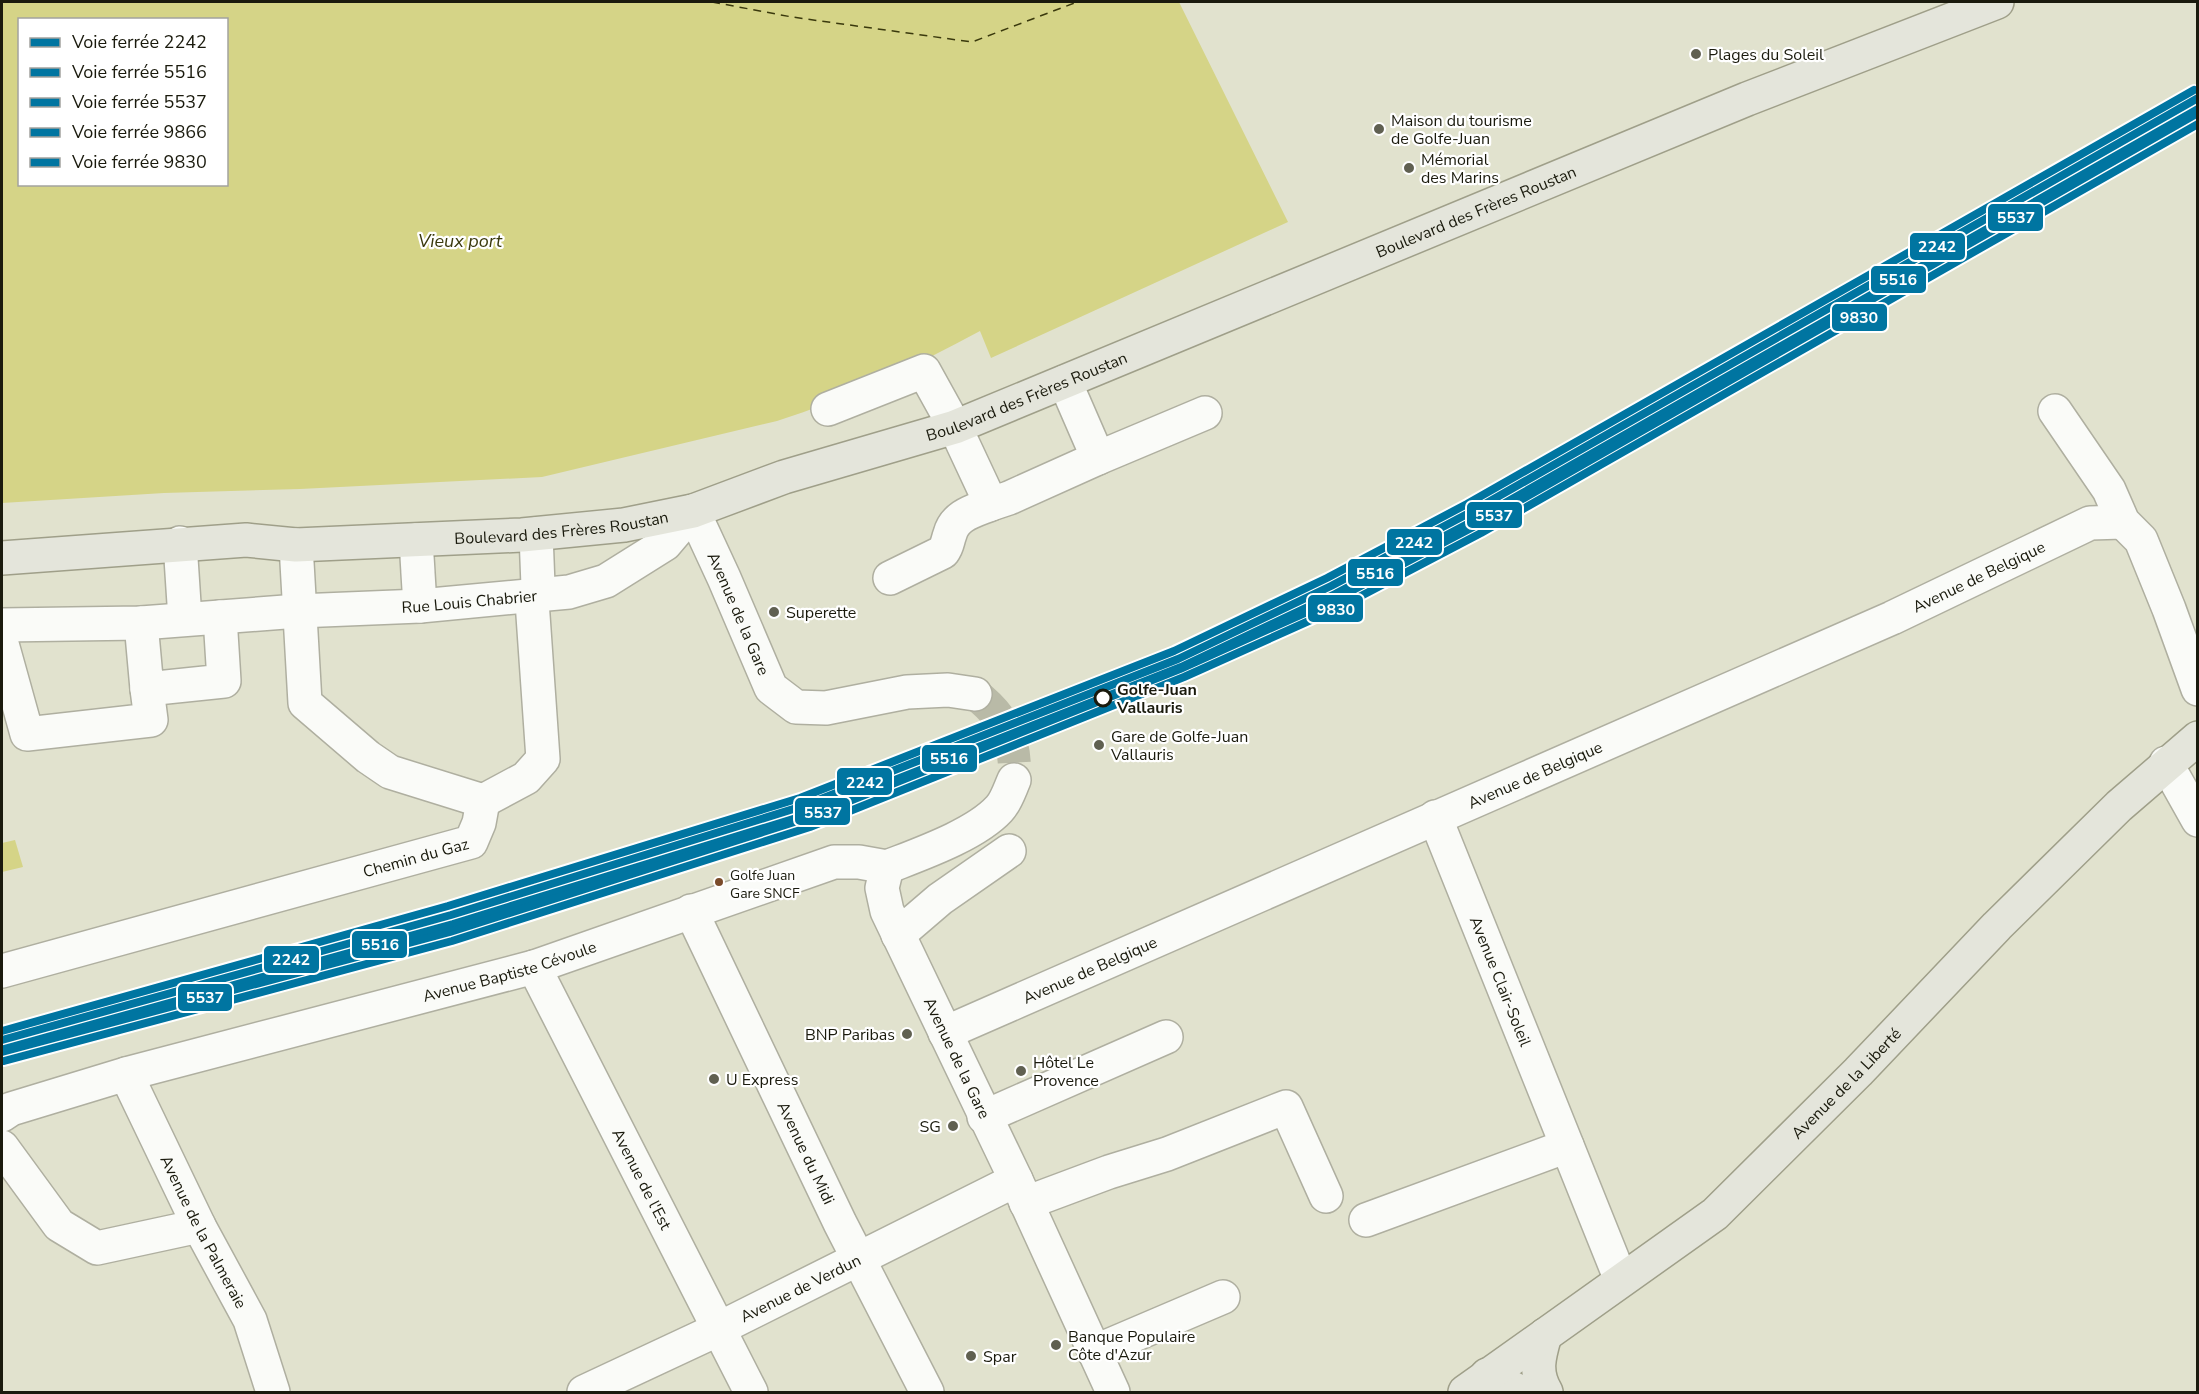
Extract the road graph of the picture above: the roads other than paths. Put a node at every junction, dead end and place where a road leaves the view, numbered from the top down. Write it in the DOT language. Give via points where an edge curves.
graph roads {
  1 [pos="1996,2"];
  2 [pos="1065,382"];
  3 [pos="828,409"];
  4 [pos="2055,411"];
  5 [pos="1205,413"];
  6 [pos="956,427"];
  7 [pos="1098,458"];
  8 [pos="991,504"];
  9 [pos="693,512"];
  10 [pos="2123,522"];
  11 [pos="536,534"];
  12 [pos="416,540"];
  13 [pos="180,543"];
  14 [pos="296,546"];
  15 [pos="2,558"];
  16 [pos="890,578"];
  17 [pos="534,595"];
  18 [pos="420,606"];
  19 [pos="298,611"];
  20 [pos="220,617"];
  21 [pos="185,619"];
  22 [pos="141,623"];
  23 [pos="2,625"];
  24 [pos="2,644"];
  25 [pos="147,689"];
  26 [pos="2198,689"];
  27 [pos="975,694"];
  28 [pos="2198,738"];
  29 [pos="2166,763"];
  30 [pos="1014,780"];
  31 [pos="483,801"];
  32 [pos="1435,817"];
  33 [pos="2198,820"];
  34 [pos="887,867"];
  35 [pos="691,911"];
  36 [pos="534,967"];
  37 [pos="2,971"];
  38 [pos="945,1033"];
  39 [pos="1166,1037"];
  40 [pos="126,1074"];
  41 [pos="2,1115"];
  42 [pos="984,1117"];
  43 [pos="1567,1146"];
  44 [pos="2,1147"];
  45 [pos="1021,1191"];
  46 [pos="1326,1196"];
  47 [pos="1366,1220"];
  48 [pos="199,1226"];
  49 [pos="859,1258"];
  50 [pos="1621,1280"];
  51 [pos="1223,1296"];
  52 [pos="718,1329"];
  53 [pos="1545,1335"];
  54 [pos="1094,1352"];
  55 [pos="1476,1384"];
  56 [pos="273,1392"];
  57 [pos="584,1392"];
  58 [pos="751,1392"];
  59 [pos="927,1392"];
  60 [pos="1113,1392"];
  61 [pos="1520,1392"];
  62 [pos="1546,1392"];
  1 -- 2 [label="main road, Boulevard des Frères Roustan" via="1747,99"];
  2 -- 6 [label="main road, Boulevard des Frères Roustan"];
  2 -- 7 [label="street"];
  3 -- 6 [label="street" via="924,371"];
  4 -- 10 [label="street" via="2109,490"];
  5 -- 7 [label="street"];
  6 -- 8 [label="street"];
  6 -- 9 [label="main road, Boulevard des Frères Roustan" via="784,477"];
  7 -- 8 [label="street"];
  8 -- 16 [label="street" via="962,516 943,552"];
  9 -- 11 [label="main road, Boulevard des Frères Roustan" via="624,525"];
  9 -- 17 [label="street, Rue Louis Chabrier" via="665,544 606,581 569,592"];
  9 -- 27 [label="street, Avenue de la Gare" via="771,688 796,707 826,708 907,692 948,690"];
  10 -- 26 [label="street" via="2141,540"];
  10 -- 32 [label="street, Avenue de Belgique" via="2090,523 1892,618"];
  11 -- 12 [label="main road, Boulevard des Frères Roustan"];
  11 -- 17 [label="street" via="538,586"];
  12 -- 14 [label="main road, Boulevard des Frères Roustan"];
  12 -- 18 [label="street"];
  13 -- 14 [label="main road, Boulevard des Frères Roustan" via="246,540"];
  13 -- 15 [label="main road, Boulevard des Frères Roustan"];
  13 -- 21 [label="street"];
  14 -- 19 [label="street"];
  17 -- 18 [label="street, Rue Louis Chabrier"];
  17 -- 31 [label="street" via="543,759 526,778"];
  18 -- 19 [label="street, Rue Louis Chabrier"];
  19 -- 20 [label="street, Rue Louis Chabrier"];
  19 -- 31 [label="street" via="305,703 390,772"];
  20 -- 21 [label="street, Rue Louis Chabrier"];
  20 -- 25 [label="street" via="224,681"];
  21 -- 22 [label="street, Rue Louis Chabrier"];
  22 -- 23 [label="street, Rue Louis Chabrier"];
  22 -- 25 [label="street"];
  24 -- 25 [label="street" via="27,734 151,720"];
  28 -- 29 [label="main road, Avenue de la Liberté"];
  29 -- 33 [label="street"];
  29 -- 50 [label="main road, Avenue de la Liberté" via="1997,926 1715,1214"];
  30 -- 34 [label="street" via="1001,808 984,823"];
  31 -- 37 [label="street, Chemin du Gaz" via="471,842"];
  32 -- 38 [label="street, Avenue de Belgique"];
  32 -- 43 [label="street, Avenue Clair-Soleil"];
  34 -- 35 [label="street, Avenue Baptiste Cévoule" via="859,861 834,862"];
  34 -- 38 [label="street, Avenue de la Gare" via="882,888 893,923"];
  35 -- 36 [label="street, Avenue Baptiste Cévoule"];
  35 -- 49 [label="street, Avenue du Midi"];
  36 -- 40 [label="street, Avenue Baptiste Cévoule"];
  36 -- 52 [label="street, Avenue de l'Est"];
  38 -- 42 [label="street, Avenue de la Gare"];
  39 -- 42 [label="street"];
  40 -- 41 [label="street, Avenue Baptiste Cévoule"];
  40 -- 48 [label="street, Avenue de la Palmeraie"];
  42 -- 45 [label="street, Avenue de la Gare"];
  43 -- 47 [label="street"];
  43 -- 50 [label="street, Avenue Clair-Soleil"];
  44 -- 48 [label="street" via="59,1225 97,1248"];
  45 -- 46 [label="street, Avenue de Verdun" via="1167,1154 1286,1107"];
  45 -- 49 [label="street, Avenue de Verdun"];
  45 -- 54 [label="street, Avenue de la Gare"];
  48 -- 56 [label="street, Avenue de la Palmeraie" via="250,1320"];
  49 -- 52 [label="street, Avenue de Verdun"];
  49 -- 59 [label="street, Avenue du Midi"];
  50 -- 53 [label="main road, Avenue de la Liberté"];
  51 -- 54 [label="street"];
  52 -- 57 [label="street, Avenue de Verdun"];
  52 -- 58 [label="street, Avenue de l'Est"];
  53 -- 55 [label="main road, Avenue de la Liberté"];
  53 -- 62 [label="main road" via="1537,1363"];
  54 -- 60 [label="street, Avenue de la Gare"];
  55 -- 61 [label="main road"];
}
